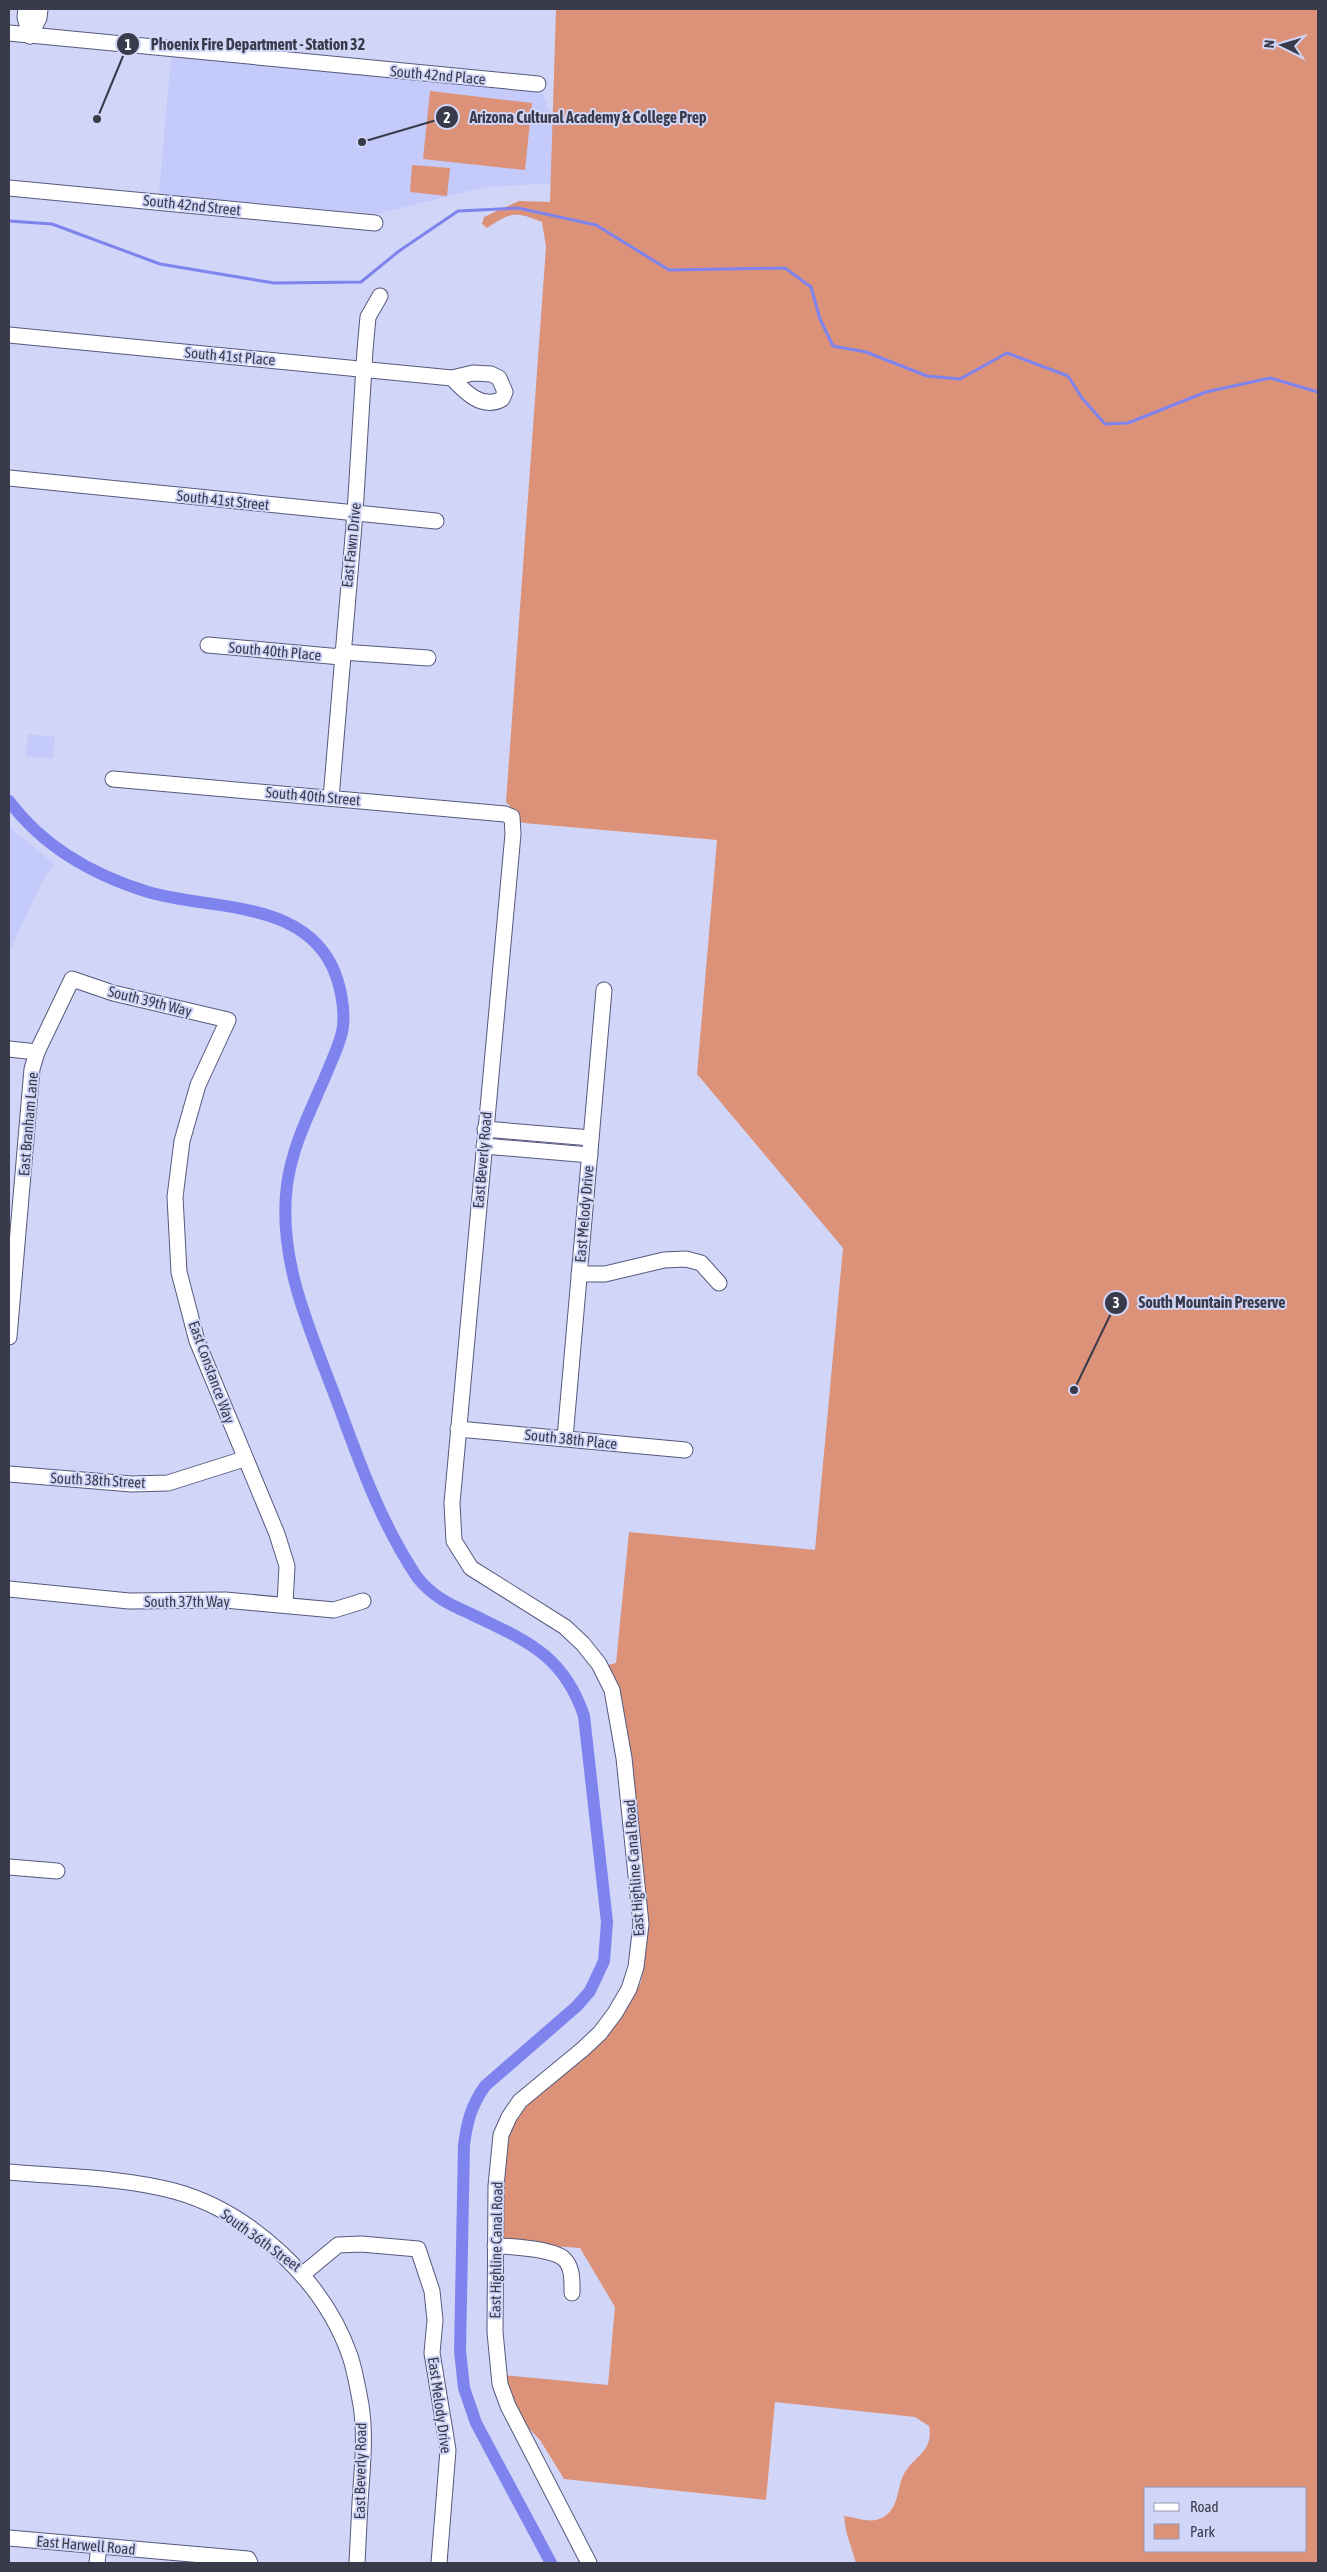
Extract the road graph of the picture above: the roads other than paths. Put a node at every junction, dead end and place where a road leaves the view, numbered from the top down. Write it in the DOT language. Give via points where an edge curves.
graph roads {
  1 [pos="26,9"];
  2 [pos="40,9"];
  3 [pos="9,33"];
  4 [pos="30,36"];
  5 [pos="538,84"];
  6 [pos="9,188"];
  7 [pos="375,223"];
  8 [pos="380,296"];
  9 [pos="9,335"];
  10 [pos="364,369"];
  11 [pos="452,378"];
  12 [pos="9,478"];
  13 [pos="355,513"];
  14 [pos="436,521"];
  15 [pos="208,645"];
  16 [pos="341,655"];
  17 [pos="428,658"];
  18 [pos="113,779"];
  19 [pos="331,798"];
  20 [pos="512,817"];
  21 [pos="72,979"];
  22 [pos="604,990"];
  23 [pos="228,1020"];
  24 [pos="9,1049"];
  25 [pos="37,1052"];
  26 [pos="485,1129"];
  27 [pos="591,1138"];
  28 [pos="484,1146"];
  29 [pos="590,1155"];
  30 [pos="579,1274"];
  31 [pos="720,1283"];
  32 [pos="9,1338"];
  33 [pos="458,1428"];
  34 [pos="565,1438"];
  35 [pos="685,1450"];
  36 [pos="244,1459"];
  37 [pos="9,1474"];
  38 [pos="452,1503"];
  39 [pos="9,1590"];
  40 [pos="363,1601"];
  41 [pos="285,1604"];
  42 [pos="9,1867"];
  43 [pos="57,1871"];
  44 [pos="9,2172"];
  45 [pos="495,2246"];
  46 [pos="418,2249"];
  47 [pos="303,2274"];
  48 [pos="572,2292"];
  49 [pos="9,2538"];
  50 [pos="99,2546"];
  51 [pos="97,2563"];
  52 [pos="250,2563"];
  53 [pos="357,2563"];
  54 [pos="439,2563"];
  55 [pos="589,2563"];
  1 -- 4 [label="street"];
  2 -- 4 [label="street"];
  3 -- 4 [label="street, South 42nd Place"];
  4 -- 5 [label="street, South 42nd Place"];
  6 -- 7 [label="street, South 42nd Street"];
  8 -- 10 [label="street, East Fawn Drive" via="368,317"];
  9 -- 10 [label="street, South 41st Place"];
  10 -- 11 [label="street, South 41st Place"];
  10 -- 13 [label="street, East Fawn Drive"];
  12 -- 13 [label="street, South 41st Street"];
  13 -- 14 [label="street, South 41st Street"];
  13 -- 16 [label="street, East Fawn Drive"];
  15 -- 16 [label="street, South 40th Place"];
  16 -- 17 [label="street, South 40th Place"];
  16 -- 19 [label="street, East Fawn Drive"];
  18 -- 19 [label="street, South 40th Street"];
  19 -- 20 [label="street, South 40th Street"];
  20 -- 26 [label="street, East Beverly Road"];
  21 -- 23 [label="street, South 39th Way" via="113,993"];
  21 -- 25 [label="street, East Branham Lane"];
  22 -- 27 [label="street, East Melody Drive"];
  23 -- 36 [label="street, East Constance Way" via="198,1085 182,1141 175,1198 179,1272 197,1341"];
  24 -- 25 [label="street"];
  25 -- 32 [label="street, East Branham Lane" via="32,1069"];
  26 -- 27 [label="street"];
  26 -- 28 [label="street, East Beverly Road"];
  27 -- 29 [label="street, East Melody Drive"];
  28 -- 29 [label="street"];
  28 -- 33 [label="street, East Beverly Road"];
  29 -- 30 [label="street, East Melody Drive"];
  30 -- 31 [label="street" via="605,1274 686,1258 701,1263"];
  30 -- 34 [label="street, East Melody Drive"];
  33 -- 34 [label="street, South 38th Place"];
  33 -- 38 [label="street, East Beverly Road"];
  34 -- 35 [label="street, South 38th Place"];
  36 -- 37 [label="street, South 38th Street" via="168,1482 132,1484"];
  36 -- 41 [label="street, East Constance Way" via="277,1534 287,1566"];
  38 -- 45 [label="street, East Highline Canal Road" via="454,1541 471,1568 565,1627 599,1664 612,1690 624,1758 641,1924 630,1989 615,2014 600,2033 520,2102 509,2117 498,2150"];
  39 -- 41 [label="street, South 37th Way" via="130,1601 225,1600"];
  40 -- 41 [label="street, South 37th Way" via="334,1610"];
  42 -- 43 [label="street"];
  44 -- 47 [label="street, South 36th Street" via="127,2183 174,2191 235,2218"];
  45 -- 48 [label="street" via="556,2253 565,2259 571,2273"];
  45 -- 55 [label="street, East Highline Canal Road" via="495,2332 500,2384 508,2406"];
  46 -- 47 [label="street, South 36th Street" via="338,2245"];
  46 -- 54 [label="street, East Melody Drive" via="432,2290 436,2320 432,2353 448,2450"];
  47 -- 53 [label="street, East Beverly Road" via="328,2311 350,2356 361,2406 364,2451"];
  49 -- 50 [label="street, East Harwell Road"];
  50 -- 51 [label="street"];
  50 -- 52 [label="street, East Harwell Road" via="248,2559"];
}
